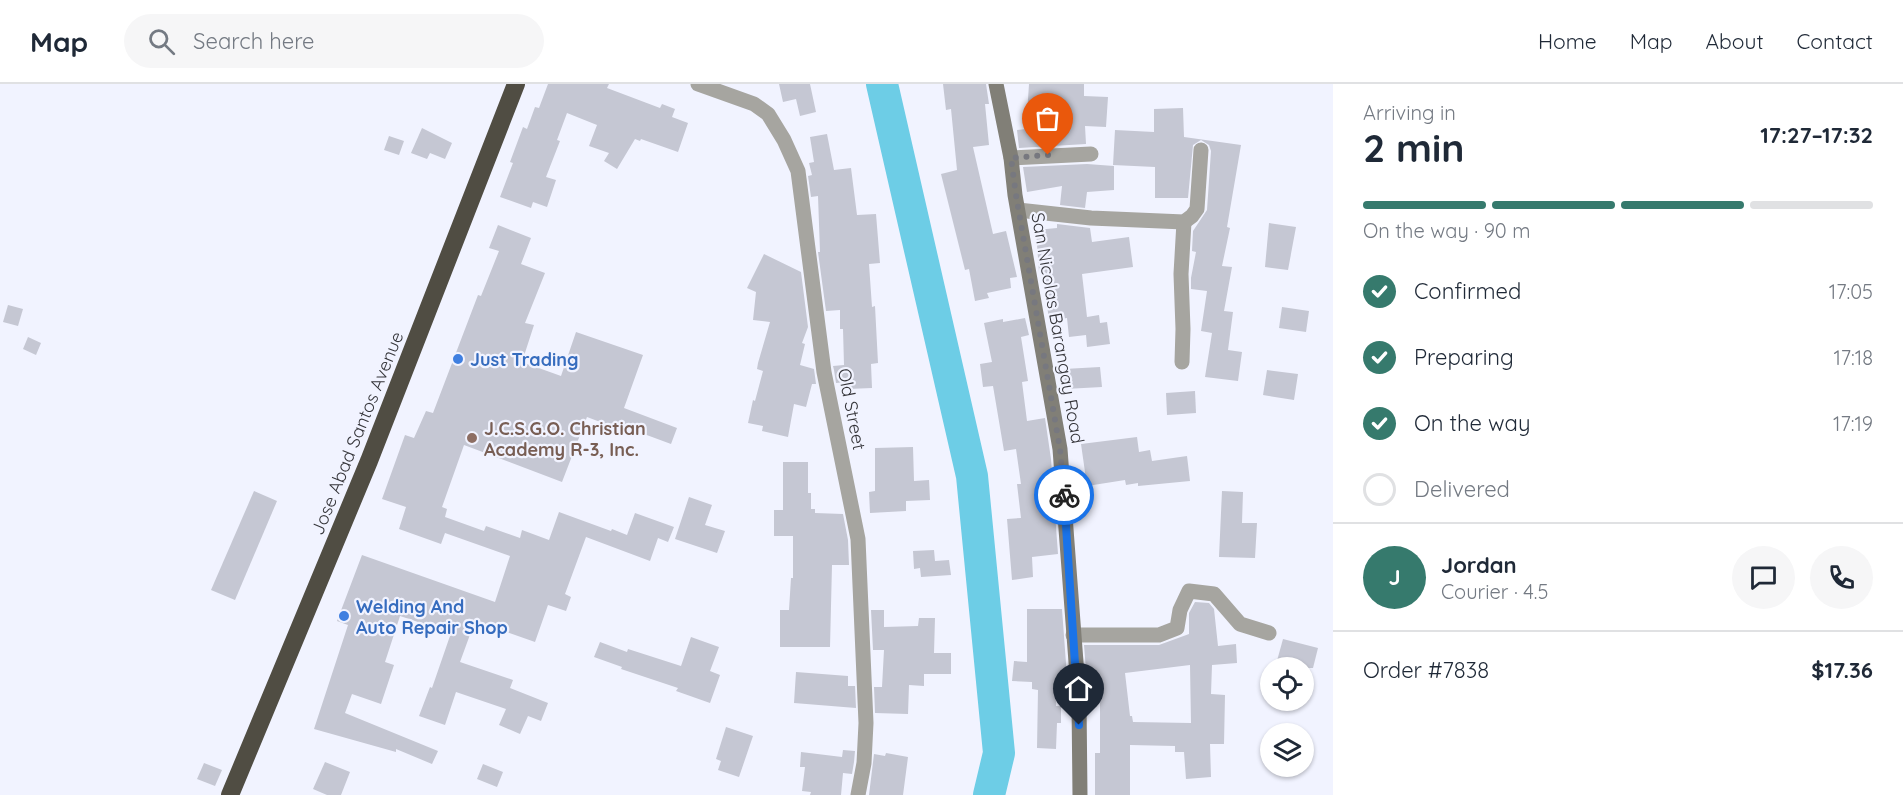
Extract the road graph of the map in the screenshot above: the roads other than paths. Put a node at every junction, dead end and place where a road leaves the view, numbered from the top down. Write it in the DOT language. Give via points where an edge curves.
graph roads {
  1 [pos="516,84"];
  2 [pos="698,84"];
  3 [pos="996,84"];
  4 [pos="1201,150"];
  5 [pos="1091,154"];
  6 [pos="1011,158"];
  7 [pos="1018,210"];
  8 [pos="1184,222"];
  9 [pos="1182,362"];
  10 [pos="1269,633"];
  11 [pos="1073,635"];
  12 [pos="230,795"];
  13 [pos="858,795"];
  14 [pos="1080,795"];
  1 -- 12 [label="highway, Jose Abad Santos Avenue" via="366,468"];
  2 -- 13 [label="street, Old Street" via="754,104 768,114 798,171 824,372 858,539 866,723"];
  3 -- 6 [label="street, San Nicolas Barangay Road"];
  4 -- 8 [label="street" via="1197,209"];
  5 -- 6 [label="street"];
  6 -- 7 [label="street, San Nicolas Barangay Road"];
  7 -- 8 [label="street"];
  7 -- 11 [label="street, San Nicolas Barangay Road" via="1060,449"];
  8 -- 9 [label="street"];
  10 -- 11 [label="street" via="1240,624 1214,594 1189,591 1177,628 1170,632"];
  11 -- 14 [label="street, San Nicolas Barangay Road"];
}
